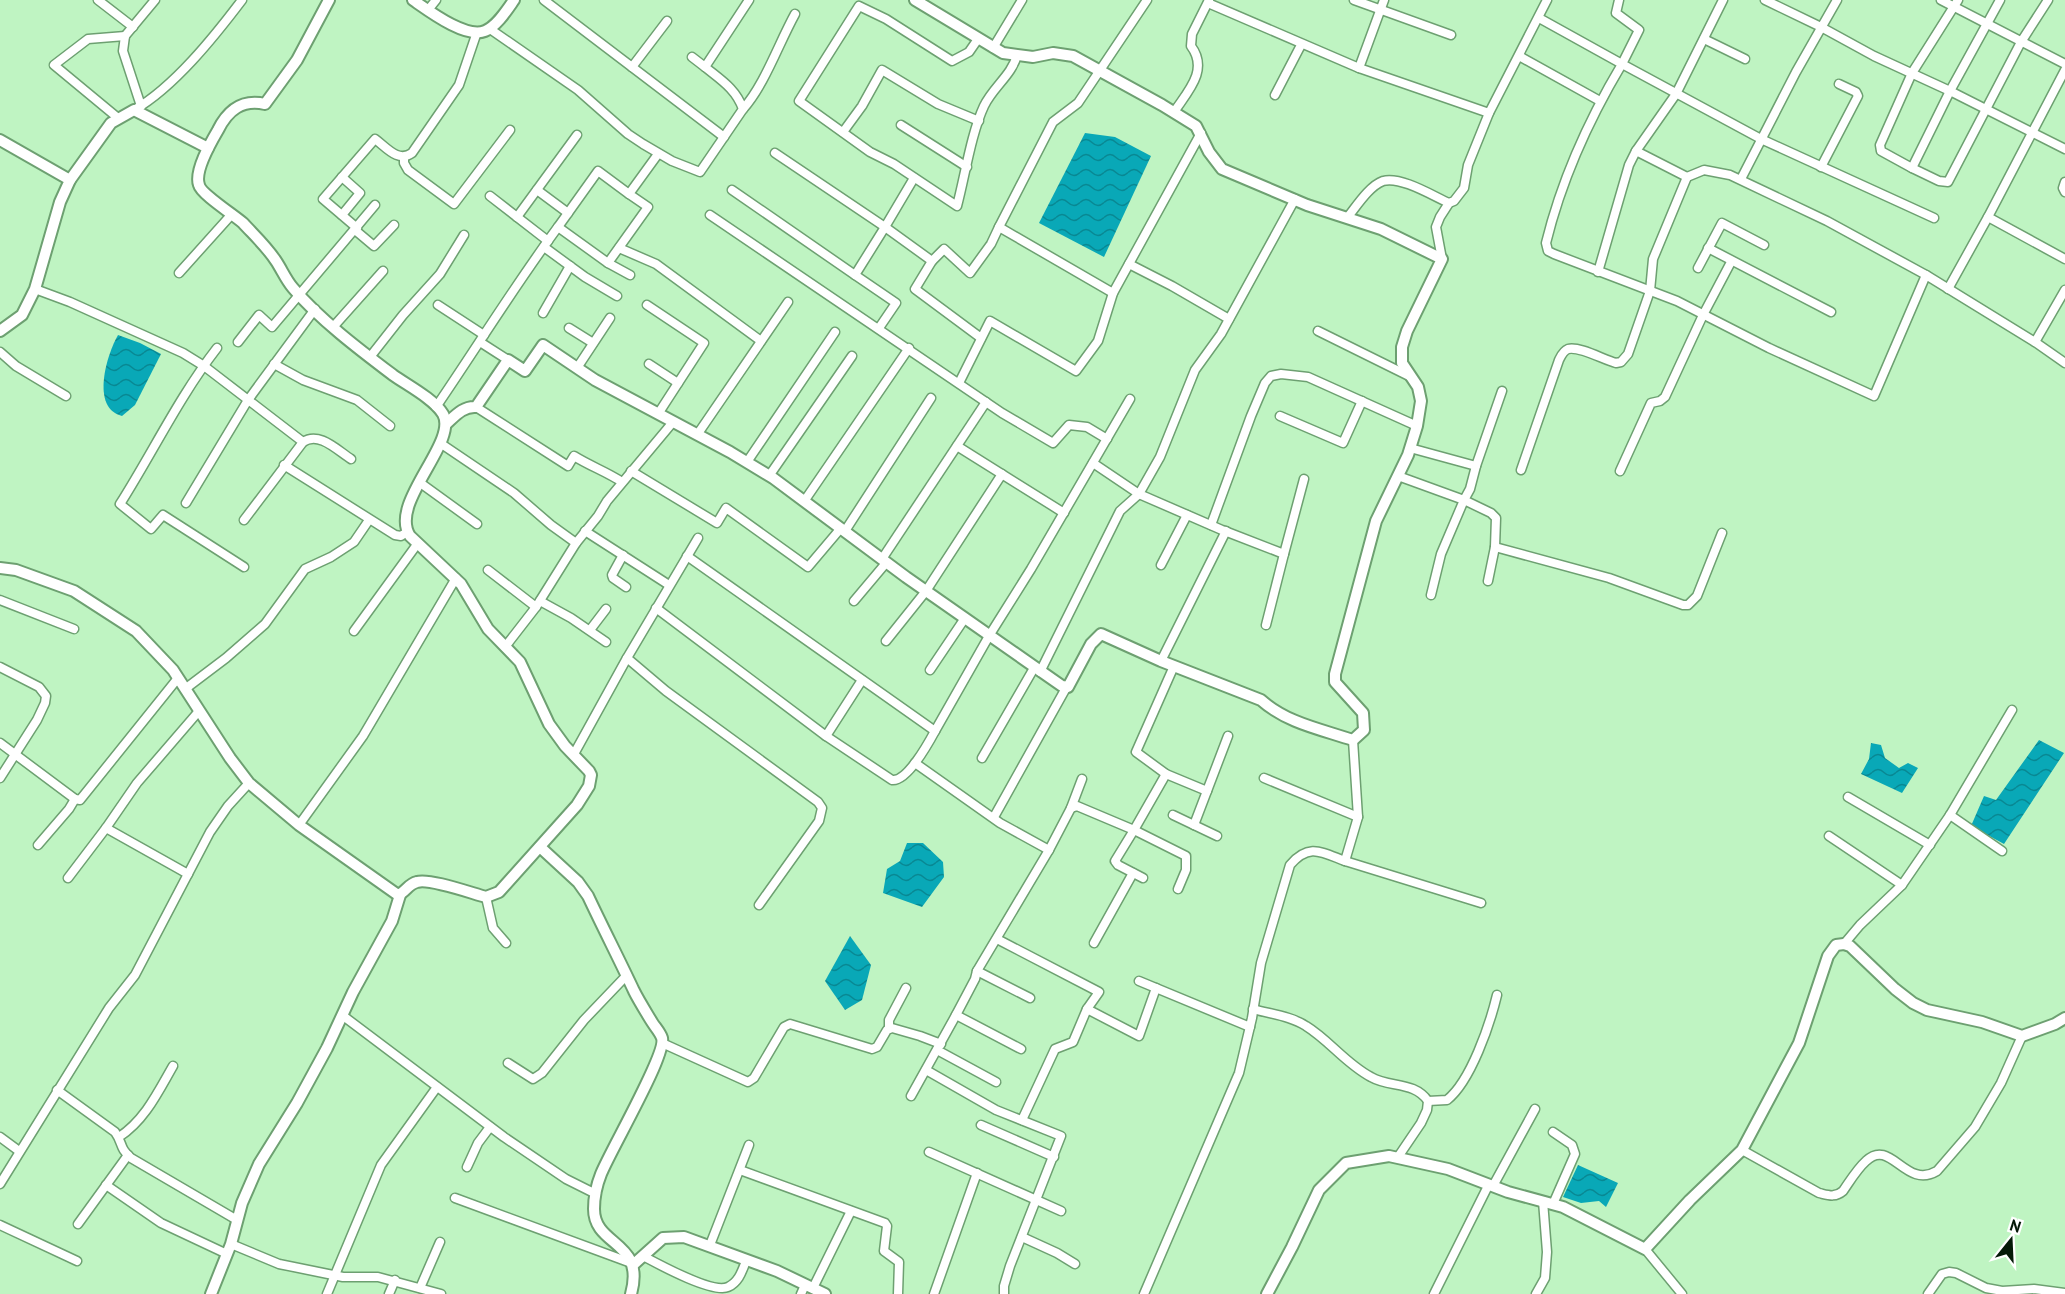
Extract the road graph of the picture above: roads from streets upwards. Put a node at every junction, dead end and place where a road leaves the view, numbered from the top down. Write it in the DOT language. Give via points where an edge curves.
graph roads {
  1 [pos="98,0"];
  2 [pos="155,0"];
  3 [pos="242,0"];
  4 [pos="329,0"];
  5 [pos="414,0"];
  6 [pos="436,0"];
  7 [pos="514,0"];
  8 [pos="544,0"];
  9 [pos="750,0"];
  10 [pos="915,0"];
  11 [pos="1022,0"];
  12 [pos="1147,0"];
  13 [pos="1354,0"];
  14 [pos="1384,0"];
  15 [pos="1547,0"];
  16 [pos="1619,0"];
  17 [pos="1723,0"];
  18 [pos="1765,0"];
  19 [pos="1837,0"];
  20 [pos="1941,0"];
  21 [pos="2000,0"];
  22 [pos="2048,0"];
  23 [pos="1209,1"];
  24 [pos="1956,3"];
  25 [pos="1381,9"];
  26 [pos="428,10"];
  27 [pos="795,15"];
  28 [pos="1539,18"];
  29 [pos="667,21"];
  30 [pos="1987,23"];
  31 [pos="133,27"];
  32 [pos="1821,27"];
  33 [pos="490,29"];
  34 [pos="477,32"];
  35 [pos="1450,34"];
  36 [pos="125,36"];
  37 [pos="978,39"];
  38 [pos="1704,39"];
  39 [pos="2021,42"];
  40 [pos="1301,45"];
  41 [pos="993,48"];
  42 [pos="1017,55"];
  43 [pos="1519,56"];
  44 [pos="692,57"];
  45 [pos="1745,60"];
  46 [pos="1622,64"];
  47 [pos="2065,64"];
  48 [pos="632,67"];
  49 [pos="705,67"];
  50 [pos="1359,68"];
  51 [pos="1099,70"];
  52 [pos="2065,70"];
  53 [pos="1912,73"];
  54 [pos="1839,84"];
  55 [pos="1950,91"];
  56 [pos="1676,94"];
  57 [pos="1275,95"];
  58 [pos="1600,101"];
  59 [pos="138,108"];
  60 [pos="1986,109"];
  61 [pos="743,110"];
  62 [pos="1174,112"];
  63 [pos="1490,113"];
  64 [pos="118,118"];
  65 [pos="979,121"];
  66 [pos="901,125"];
  67 [pos="510,130"];
  68 [pos="843,132"];
  69 [pos="1201,133"];
  70 [pos="2033,133"];
  71 [pos="577,135"];
  72 [pos="724,137"];
  73 [pos="1761,139"];
  74 [pos="0,140"];
  75 [pos="208,148"];
  76 [pos="2065,149"];
  77 [pos="1636,151"];
  78 [pos="775,153"];
  79 [pos="658,154"];
  80 [pos="404,157"];
  81 [pos="967,167"];
  82 [pos="1821,167"];
  83 [pos="1912,168"];
  84 [pos="342,177"];
  85 [pos="1687,177"];
  86 [pos="914,178"];
  87 [pos="1741,179"];
  88 [pos="70,180"];
  89 [pos="2065,182"];
  90 [pos="537,190"];
  91 [pos="732,190"];
  92 [pos="2065,192"];
  93 [pos="629,194"];
  94 [pos="490,196"];
  95 [pos="1295,199"];
  96 [pos="1449,203"];
  97 [pos="375,205"];
  98 [pos="568,213"];
  99 [pos="232,214"];
  100 [pos="342,215"];
  101 [pos="710,215"];
  102 [pos="517,217"];
  103 [pos="1988,217"];
  104 [pos="1347,218"];
  105 [pos="1934,218"];
  106 [pos="394,225"];
  107 [pos="558,227"];
  108 [pos="885,227"];
  109 [pos="999,227"];
  110 [pos="356,229"];
  111 [pos="464,235"];
  112 [pos="546,244"];
  113 [pos="1764,245"];
  114 [pos="619,248"];
  115 [pos="1708,248"];
  116 [pos="1442,259"];
  117 [pos="2065,259"];
  118 [pos="932,261"];
  119 [pos="1731,262"];
  120 [pos="608,263"];
  121 [pos="1129,264"];
  122 [pos="570,266"];
  123 [pos="1698,268"];
  124 [pos="383,271"];
  125 [pos="1598,272"];
  126 [pos="178,273"];
  127 [pos="630,275"];
  128 [pos="855,275"];
  129 [pos="1926,275"];
  130 [pos="35,289"];
  131 [pos="1948,289"];
  132 [pos="2065,290"];
  133 [pos="1650,291"];
  134 [pos="1113,294"];
  135 [pos="299,295"];
  136 [pos="616,296"];
  137 [pos="788,302"];
  138 [pos="438,305"];
  139 [pos="647,305"];
  140 [pos="315,309"];
  141 [pos="1831,312"];
  142 [pos="543,313"];
  143 [pos="1703,315"];
  144 [pos="610,318"];
  145 [pos="1229,319"];
  146 [pos="334,326"];
  147 [pos="569,328"];
  148 [pos="879,328"];
  149 [pos="0,331"];
  150 [pos="1318,331"];
  151 [pos="835,332"];
  152 [pos="981,338"];
  153 [pos="482,339"];
  154 [pos="760,341"];
  155 [pos="238,342"];
  156 [pos="2035,342"];
  157 [pos="593,344"];
  158 [pos="218,348"];
  159 [pos="909,348"];
  160 [pos="0,352"];
  161 [pos="852,356"];
  162 [pos="370,357"];
  163 [pos="508,360"];
  164 [pos="2065,363"];
  165 [pos="274,364"];
  166 [pos="649,364"];
  167 [pos="204,366"];
  168 [pos="577,368"];
  169 [pos="1411,377"];
  170 [pos="678,383"];
  171 [pos="959,383"];
  172 [pos="1502,391"];
  173 [pos="66,396"];
  174 [pos="931,398"];
  175 [pos="1130,399"];
  176 [pos="248,400"];
  177 [pos="1362,401"];
  178 [pos="986,402"];
  179 [pos="436,407"];
  180 [pos="476,407"];
  181 [pos="658,414"];
  182 [pos="1280,416"];
  183 [pos="673,422"];
  184 [pos="446,424"];
  185 [pos="390,426"];
  186 [pos="1417,426"];
  187 [pos="697,435"];
  188 [pos="1107,439"];
  189 [pos="303,442"];
  190 [pos="440,443"];
  191 [pos="957,446"];
  192 [pos="1410,448"];
  193 [pos="351,459"];
  194 [pos="747,462"];
  195 [pos="1093,463"];
  196 [pos="284,465"];
  197 [pos="1476,466"];
  198 [pos="1521,470"];
  199 [pos="631,471"];
  200 [pos="1620,471"];
  201 [pos="1002,474"];
  202 [pos="769,476"];
  203 [pos="1398,476"];
  204 [pos="1304,479"];
  205 [pos="419,482"];
  206 [pos="622,482"];
  207 [pos="1139,494"];
  208 [pos="1464,500"];
  209 [pos="805,501"];
  210 [pos="186,503"];
  211 [pos="1064,513"];
  212 [pos="1187,515"];
  213 [pos="244,520"];
  214 [pos="369,520"];
  215 [pos="477,524"];
  216 [pos="1211,525"];
  217 [pos="843,529"];
  218 [pos="585,531"];
  219 [pos="1226,531"];
  220 [pos="407,532"];
  221 [pos="1722,533"];
  222 [pos="698,538"];
  223 [pos="418,543"];
  224 [pos="576,543"];
  225 [pos="1495,547"];
  226 [pos="1284,554"];
  227 [pos="623,555"];
  228 [pos="687,556"];
  229 [pos="884,561"];
  230 [pos="1161,565"];
  231 [pos="244,567"];
  232 [pos="0,568"];
  233 [pos="488,570"];
  234 [pos="456,578"];
  235 [pos="1488,581"];
  236 [pos="669,585"];
  237 [pos="626,587"];
  238 [pos="926,591"];
  239 [pos="1431,595"];
  240 [pos="0,600"];
  241 [pos="854,601"];
  242 [pos="538,604"];
  243 [pos="656,608"];
  244 [pos="606,609"];
  245 [pos="965,618"];
  246 [pos="1266,625"];
  247 [pos="74,629"];
  248 [pos="590,630"];
  249 [pos="354,631"];
  250 [pos="989,636"];
  251 [pos="886,641"];
  252 [pos="606,642"];
  253 [pos="505,647"];
  254 [pos="627,658"];
  255 [pos="1161,661"];
  256 [pos="1174,666"];
  257 [pos="0,667"];
  258 [pos="930,670"];
  259 [pos="1037,670"];
  260 [pos="178,678"];
  261 [pos="862,680"];
  262 [pos="1066,688"];
  263 [pos="185,689"];
  264 [pos="2012,710"];
  265 [pos="199,711"];
  266 [pos="935,731"];
  267 [pos="826,736"];
  268 [pos="1228,736"];
  269 [pos="1353,740"];
  270 [pos="0,743"];
  271 [pos="574,754"];
  272 [pos="14,756"];
  273 [pos="982,758"];
  274 [pos="915,763"];
  275 [pos="1166,774"];
  276 [pos="0,778"];
  277 [pos="1264,778"];
  278 [pos="1082,779"];
  279 [pos="249,783"];
  280 [pos="1207,791"];
  281 [pos="1848,796"];
  282 [pos="75,799"];
  283 [pos="1071,808"];
  284 [pos="1173,815"];
  285 [pos="1950,815"];
  286 [pos="994,817"];
  287 [pos="1358,817"];
  288 [pos="299,825"];
  289 [pos="1194,825"];
  290 [pos="106,828"];
  291 [pos="1134,830"];
  292 [pos="1217,836"];
  293 [pos="1829,836"];
  294 [pos="38,845"];
  295 [pos="1930,845"];
  296 [pos="540,847"];
  297 [pos="1050,850"];
  298 [pos="2002,851"];
  299 [pos="1345,861"];
  300 [pos="1133,873"];
  301 [pos="188,874"];
  302 [pos="68,878"];
  303 [pos="1143,879"];
  304 [pos="1902,885"];
  305 [pos="1178,889"];
  306 [pos="400,895"];
  307 [pos="486,897"];
  308 [pos="1481,903"];
  309 [pos="759,905"];
  310 [pos="997,939"];
  311 [pos="1094,943"];
  312 [pos="506,944"];
  313 [pos="1844,944"];
  314 [pos="977,971"];
  315 [pos="627,975"];
  316 [pos="1139,981"];
  317 [pos="906,988"];
  318 [pos="1156,988"];
  319 [pos="1497,995"];
  320 [pos="1030,998"];
  321 [pos="1087,1008"];
  322 [pos="1253,1009"];
  323 [pos="342,1015"];
  324 [pos="956,1015"];
  325 [pos="2065,1018"];
  326 [pos="1250,1027"];
  327 [pos="889,1028"];
  328 [pos="2022,1036"];
  329 [pos="662,1043"];
  330 [pos="939,1047"];
  331 [pos="1021,1049"];
  332 [pos="508,1062"];
  333 [pos="174,1066"];
  334 [pos="926,1070"];
  335 [pos="996,1082"];
  336 [pos="436,1087"];
  337 [pos="57,1090"];
  338 [pos="910,1096"];
  339 [pos="1428,1101"];
  340 [pos="1534,1109"];
  341 [pos="1022,1120"];
  342 [pos="981,1125"];
  343 [pos="490,1127"];
  344 [pos="1552,1132"];
  345 [pos="0,1137"];
  346 [pos="118,1137"];
  347 [pos="749,1145"];
  348 [pos="1742,1150"];
  349 [pos="19,1151"];
  350 [pos="929,1152"];
  351 [pos="128,1155"];
  352 [pos="1054,1157"];
  353 [pos="1398,1157"];
  354 [pos="467,1167"];
  355 [pos="740,1170"];
  356 [pos="977,1173"];
  357 [pos="0,1184"];
  358 [pos="1489,1184"];
  359 [pos="106,1185"];
  360 [pos="596,1194"];
  361 [pos="454,1198"];
  362 [pos="1037,1200"];
  363 [pos="1548,1203"];
  364 [pos="851,1211"];
  365 [pos="1061,1211"];
  366 [pos="237,1220"];
  367 [pos="78,1224"];
  368 [pos="0,1225"];
  369 [pos="1022,1237"];
  370 [pos="440,1242"];
  371 [pos="710,1245"];
  372 [pos="229,1249"];
  373 [pos="1645,1249"];
  374 [pos="643,1256"];
  375 [pos="746,1261"];
  376 [pos="78,1262"];
  377 [pos="633,1264"];
  378 [pos="1075,1264"];
  379 [pos="334,1275"];
  380 [pos="395,1280"];
  381 [pos="420,1288"];
  382 [pos="806,1289"];
  383 [pos="2065,1293"];
  384 [pos="212,1294"];
  385 [pos="327,1294"];
  386 [pos="389,1294"];
  387 [pos="441,1294"];
  388 [pos="631,1294"];
  389 [pos="825,1294"];
  390 [pos="898,1294"];
  391 [pos="934,1294"];
  392 [pos="1004,1294"];
  393 [pos="1144,1294"];
  394 [pos="1267,1294"];
  395 [pos="1434,1294"];
  396 [pos="1536,1294"];
  397 [pos="1682,1294"];
  398 [pos="1928,1294"];
  1 -- 31 [label="street"];
  2 -- 31 [label="street"];
  3 -- 59 [label="street" via="213,38 151,100"];
  4 -- 75 [label="street" via="297,60 265,104 251,102 230,111"];
  5 -- 26 [label="street"];
  6 -- 26 [label="street"];
  7 -- 33 [label="street"];
  8 -- 48 [label="street"];
  9 -- 49 [label="street"];
  10 -- 37 [label="street"];
  11 -- 41 [label="street"];
  12 -- 51 [label="street"];
  13 -- 25 [label="street"];
  14 -- 25 [label="street"];
  15 -- 28 [label="street"];
  16 -- 46 [label="street" via="1616,14 1639,30"];
  17 -- 38 [label="street"];
  18 -- 32 [label="street"];
  19 -- 32 [label="street"];
  20 -- 24 [label="street"];
  21 -- 30 [label="street"];
  22 -- 39 [label="street"];
  23 -- 40 [label="street"];
  23 -- 62 [label="street" via="1192,34 1191,46 1199,67 1195,80"];
  24 -- 30 [label="street"];
  24 -- 53 [label="street"];
  25 -- 35 [label="street"];
  25 -- 50 [label="street"];
  26 -- 34 [label="street" via="462,29"];
  27 -- 61 [label="street"];
  28 -- 43 [label="street"];
  28 -- 46 [label="street"];
  29 -- 48 [label="street"];
  30 -- 39 [label="street"];
  30 -- 55 [label="street"];
  31 -- 36 [label="street"];
  32 -- 53 [label="street"];
  32 -- 73 [label="street"];
  33 -- 34 [label="street"];
  33 -- 79 [label="street" via="578,90 628,134"];
  34 -- 80 [label="street" via="459,85 412,153"];
  36 -- 59 [label="street" via="123,51"];
  36 -- 64 [label="street" via="88,39 54,65"];
  37 -- 41 [label="street"];
  37 -- 68 [label="street" via="969,52 952,61 859,6 799,101"];
  38 -- 45 [label="street"];
  38 -- 56 [label="street"];
  39 -- 47 [label="street"];
  39 -- 60 [label="street"];
  40 -- 50 [label="street"];
  40 -- 57 [label="street"];
  41 -- 42 [label="street"];
  42 -- 51 [label="street" via="1073,56"];
  42 -- 65 [label="street" via="1012,68 990,95"];
  43 -- 58 [label="street"];
  43 -- 63 [label="street"];
  44 -- 49 [label="street"];
  46 -- 56 [label="street"];
  46 -- 58 [label="street"];
  48 -- 72 [label="street"];
  49 -- 61 [label="street" via="730,87"];
  50 -- 63 [label="street"];
  51 -- 62 [label="street"];
  51 -- 109 [label="street" via="1078,103 1053,122"];
  52 -- 70 [label="street"];
  53 -- 55 [label="street"];
  53 -- 83 [label="street" via="1880,148"];
  54 -- 82 [label="street" via="1858,96"];
  55 -- 60 [label="street"];
  55 -- 83 [label="street"];
  56 -- 73 [label="street"];
  56 -- 77 [label="street"];
  58 -- 125 [label="street" via="1566,174 1545,243 1548,251"];
  59 -- 64 [label="street"];
  59 -- 75 [label="street"];
  60 -- 70 [label="street"];
  60 -- 83 [label="street" via="1948,182"];
  61 -- 72 [label="street"];
  62 -- 69 [label="street"];
  63 -- 96 [label="street" via="1468,165 1464,188"];
  64 -- 88 [label="street"];
  65 -- 68 [label="street" via="938,104 882,70"];
  65 -- 81 [label="street"];
  66 -- 81 [label="street"];
  67 -- 80 [label="street" via="454,204 408,170"];
  68 -- 86 [label="street"];
  69 -- 95 [label="street" via="1222,170"];
  69 -- 121 [label="street"];
  70 -- 76 [label="street"];
  70 -- 103 [label="street"];
  71 -- 90 [label="street"];
  72 -- 79 [label="street" via="700,172"];
  73 -- 82 [label="street"];
  73 -- 87 [label="street"];
  74 -- 88 [label="street"];
  75 -- 99 [label="street" via="198,184"];
  77 -- 85 [label="street"];
  77 -- 125 [label="street"];
  78 -- 108 [label="street"];
  79 -- 93 [label="street"];
  80 -- 84 [label="street" via="375,139"];
  81 -- 86 [label="street" via="957,206"];
  82 -- 105 [label="street"];
  84 -- 100 [label="street" via="360,193"];
  84 -- 100 [label="street" via="324,199"];
  85 -- 87 [label="street" via="1704,170"];
  85 -- 133 [label="street" via="1653,259"];
  86 -- 108 [label="street"];
  87 -- 129 [label="street"];
  88 -- 130 [label="street"];
  89 -- 92 [label="street"];
  90 -- 98 [label="street"];
  90 -- 102 [label="street"];
  91 -- 128 [label="street"];
  93 -- 98 [label="street" via="598,171"];
  93 -- 114 [label="street" via="648,207"];
  94 -- 102 [label="street"];
  95 -- 104 [label="street"];
  95 -- 145 [label="street"];
  96 -- 104 [label="street" via="1408,184 1383,181"];
  96 -- 116 [label="street" via="1436,227"];
  97 -- 110 [label="street"];
  98 -- 107 [label="street"];
  99 -- 126 [label="street"];
  99 -- 135 [label="street" via="273,256"];
  100 -- 110 [label="street"];
  101 -- 148 [label="street"];
  102 -- 112 [label="street"];
  103 -- 117 [label="street"];
  103 -- 131 [label="street"];
  104 -- 116 [label="street" via="1381,229"];
  106 -- 110 [label="street" via="374,246"];
  107 -- 112 [label="street"];
  107 -- 120 [label="street"];
  108 -- 118 [label="street"];
  108 -- 128 [label="street"];
  109 -- 118 [label="street" via="970,273 944,249"];
  109 -- 134 [label="street"];
  110 -- 135 [label="street"];
  111 -- 162 [label="street" via="436,279"];
  112 -- 122 [label="street"];
  112 -- 153 [label="street"];
  113 -- 115 [label="street" via="1723,223"];
  114 -- 120 [label="street"];
  114 -- 154 [label="street" via="656,264"];
  115 -- 119 [label="street"];
  115 -- 123 [label="street"];
  116 -- 169 [label="street" via="1402,347 1402,363"];
  118 -- 152 [label="street" via="915,289"];
  119 -- 141 [label="street"];
  119 -- 143 [label="street"];
  120 -- 127 [label="street"];
  121 -- 134 [label="street"];
  121 -- 145 [label="street"];
  122 -- 136 [label="street"];
  122 -- 142 [label="street"];
  124 -- 146 [label="street"];
  125 -- 133 [label="street"];
  128 -- 148 [label="street" via="896,303"];
  129 -- 131 [label="street"];
  129 -- 143 [label="street" via="1874,396"];
  130 -- 149 [label="street" via="22,315"];
  130 -- 167 [label="street" via="102,316"];
  131 -- 156 [label="street"];
  132 -- 156 [label="street"];
  133 -- 143 [label="street"];
  133 -- 198 [label="street" via="1628,354 1621,362 1578,349 1564,351"];
  134 -- 152 [label="street" via="1098,341 1076,371 990,321"];
  135 -- 140 [label="street"];
  135 -- 155 [label="street" via="272,327 259,315"];
  137 -- 154 [label="street"];
  138 -- 153 [label="street"];
  139 -- 170 [label="street" via="704,343"];
  140 -- 146 [label="street"];
  140 -- 165 [label="street"];
  143 -- 200 [label="street" via="1665,397 1651,403"];
  144 -- 157 [label="street"];
  145 -- 207 [label="street" via="1195,370 1160,457"];
  146 -- 162 [label="street"];
  147 -- 157 [label="street"];
  148 -- 159 [label="street"];
  150 -- 169 [label="street"];
  151 -- 194 [label="street"];
  152 -- 171 [label="street"];
  153 -- 163 [label="street"];
  153 -- 179 [label="street"];
  154 -- 187 [label="street"];
  156 -- 164 [label="street"];
  157 -- 168 [label="street"];
  158 -- 167 [label="street"];
  159 -- 171 [label="street"];
  159 -- 209 [label="street"];
  160 -- 173 [label="street"];
  161 -- 202 [label="street"];
  162 -- 179 [label="street"];
  163 -- 168 [label="street" via="525,371 543,345"];
  163 -- 180 [label="street"];
  165 -- 176 [label="street"];
  165 -- 185 [label="street" via="303,380 357,400"];
  166 -- 170 [label="street"];
  167 -- 176 [label="street"];
  167 -- 231 [label="street" via="120,504 152,529 163,515"];
  168 -- 181 [label="street"];
  169 -- 186 [label="street" via="1421,401"];
  170 -- 181 [label="street"];
  171 -- 178 [label="street"];
  172 -- 197 [label="street"];
  174 -- 217 [label="street"];
  175 -- 188 [label="street"];
  176 -- 189 [label="street"];
  176 -- 210 [label="street"];
  177 -- 182 [label="street" via="1343,443"];
  177 -- 186 [label="street"];
  177 -- 216 [label="street" via="1308,377 1271,376 1251,416"];
  178 -- 188 [label="street" via="1053,443 1069,425 1087,427"];
  178 -- 191 [label="street"];
  179 -- 184 [label="street"];
  180 -- 184 [label="street" via="462,409"];
  180 -- 206 [label="street" via="568,466 574,456"];
  181 -- 183 [label="street"];
  183 -- 187 [label="street"];
  183 -- 199 [label="street"];
  184 -- 190 [label="street"];
  186 -- 192 [label="street"];
  187 -- 194 [label="street"];
  188 -- 195 [label="street"];
  189 -- 193 [label="street" via="319,438"];
  189 -- 196 [label="street"];
  190 -- 205 [label="street"];
  190 -- 224 [label="street" via="514,493"];
  191 -- 201 [label="street"];
  191 -- 229 [label="street"];
  192 -- 197 [label="street"];
  192 -- 203 [label="street"];
  194 -- 202 [label="street"];
  195 -- 207 [label="street"];
  195 -- 211 [label="street"];
  196 -- 213 [label="street"];
  196 -- 214 [label="street"];
  197 -- 208 [label="street"];
  199 -- 206 [label="street"];
  199 -- 217 [label="street" via="717,523 726,508 808,567"];
  201 -- 211 [label="street"];
  201 -- 238 [label="street"];
  202 -- 209 [label="street"];
  203 -- 208 [label="street"];
  203 -- 269 [label="street" via="1376,521 1335,674 1335,682 1363,713 1364,730"];
  204 -- 226 [label="street"];
  205 -- 215 [label="street"];
  205 -- 220 [label="street" via="406,514"];
  206 -- 218 [label="street"];
  207 -- 212 [label="street"];
  207 -- 259 [label="street" via="1120,511"];
  208 -- 225 [label="street" via="1496,518"];
  208 -- 239 [label="street" via="1442,554"];
  209 -- 217 [label="street"];
  211 -- 250 [label="street"];
  212 -- 216 [label="street"];
  212 -- 230 [label="street"];
  214 -- 220 [label="street" via="394,535"];
  214 -- 263 [label="street" via="354,542 305,569 265,624"];
  216 -- 219 [label="street"];
  217 -- 229 [label="street"];
  218 -- 224 [label="street"];
  218 -- 227 [label="street"];
  219 -- 226 [label="street"];
  219 -- 255 [label="street"];
  220 -- 223 [label="street"];
  221 -- 225 [label="street" via="1697,596 1688,605 1609,578"];
  222 -- 228 [label="street"];
  223 -- 234 [label="street"];
  223 -- 249 [label="street"];
  224 -- 242 [label="street"];
  225 -- 235 [label="street"];
  226 -- 246 [label="street"];
  227 -- 236 [label="street"];
  227 -- 237 [label="street" via="612,575"];
  228 -- 236 [label="street"];
  228 -- 261 [label="street"];
  229 -- 238 [label="street"];
  229 -- 241 [label="street"];
  232 -- 260 [label="street" via="75,591 136,631"];
  233 -- 242 [label="street"];
  234 -- 253 [label="street" via="481,619"];
  234 -- 288 [label="street" via="363,736"];
  236 -- 243 [label="street"];
  238 -- 245 [label="street"];
  238 -- 251 [label="street"];
  240 -- 247 [label="street"];
  242 -- 248 [label="street"];
  242 -- 253 [label="street"];
  243 -- 254 [label="street"];
  243 -- 267 [label="street"];
  244 -- 248 [label="street"];
  245 -- 250 [label="street"];
  245 -- 258 [label="street"];
  248 -- 252 [label="street"];
  250 -- 259 [label="street"];
  250 -- 266 [label="street"];
  253 -- 271 [label="street" via="520,662 549,724"];
  254 -- 271 [label="street"];
  254 -- 309 [label="street" via="822,808 819,820"];
  255 -- 256 [label="street"];
  255 -- 262 [label="street" via="1101,634"];
  256 -- 269 [label="street" via="1261,700 1287,719"];
  256 -- 275 [label="street" via="1136,752"];
  257 -- 272 [label="street" via="39,687 46,696 37,720"];
  259 -- 262 [label="street"];
  259 -- 273 [label="street"];
  260 -- 263 [label="street"];
  260 -- 282 [label="street" via="80,800"];
  261 -- 266 [label="street"];
  261 -- 267 [label="street"];
  262 -- 286 [label="street"];
  263 -- 265 [label="street"];
  264 -- 285 [label="street"];
  265 -- 279 [label="street"];
  265 -- 290 [label="street" via="137,783"];
  266 -- 274 [label="street"];
  267 -- 274 [label="street" via="892,780 899,779"];
  268 -- 280 [label="street"];
  269 -- 287 [label="street"];
  270 -- 272 [label="street"];
  271 -- 296 [label="street" via="591,775 589,786 578,805"];
  272 -- 276 [label="street"];
  272 -- 282 [label="street"];
  274 -- 286 [label="street"];
  275 -- 280 [label="street"];
  275 -- 291 [label="street"];
  277 -- 287 [label="street"];
  278 -- 283 [label="street"];
  279 -- 288 [label="street"];
  279 -- 301 [label="street" via="210,832"];
  280 -- 289 [label="street"];
  281 -- 295 [label="street"];
  282 -- 294 [label="street"];
  283 -- 291 [label="street" via="1077,806"];
  283 -- 297 [label="street"];
  284 -- 289 [label="street"];
  285 -- 295 [label="street"];
  285 -- 298 [label="street"];
  286 -- 297 [label="street"];
  287 -- 299 [label="street"];
  288 -- 306 [label="street"];
  289 -- 292 [label="street"];
  290 -- 301 [label="street"];
  290 -- 302 [label="street"];
  291 -- 300 [label="street" via="1115,861"];
  291 -- 305 [label="street" via="1186,856 1187,865"];
  293 -- 304 [label="street"];
  295 -- 304 [label="street"];
  296 -- 307 [label="street" via="499,892"];
  296 -- 315 [label="street" via="588,896"];
  297 -- 310 [label="street"];
  299 -- 308 [label="street"];
  299 -- 322 [label="street" via="1310,851 1299,855 1290,865 1260,963"];
  300 -- 303 [label="street"];
  300 -- 311 [label="street"];
  301 -- 337 [label="street" via="135,975"];
  304 -- 313 [label="street"];
  306 -- 307 [label="street" via="410,884 423,881"];
  306 -- 323 [label="street" via="392,921"];
  307 -- 312 [label="street" via="493,928"];
  310 -- 314 [label="street"];
  310 -- 321 [label="street" via="1099,992"];
  313 -- 328 [label="street" via="1913,1003"];
  313 -- 348 [label="street" via="1831,949 1799,1043"];
  314 -- 320 [label="street"];
  314 -- 324 [label="street"];
  315 -- 329 [label="street"];
  315 -- 332 [label="street" via="542,1072 533,1078"];
  316 -- 318 [label="street"];
  317 -- 327 [label="street" via="889,1020"];
  318 -- 321 [label="street" via="1139,1036"];
  318 -- 326 [label="street"];
  319 -- 339 [label="street" via="1474,1060 1460,1084 1447,1100"];
  321 -- 341 [label="street" via="1073,1042 1055,1049"];
  322 -- 326 [label="street"];
  322 -- 339 [label="street" via="1305,1025 1371,1078 1417,1089"];
  323 -- 336 [label="street"];
  323 -- 366 [label="street" via="297,1103 259,1164"];
  324 -- 330 [label="street"];
  324 -- 331 [label="street"];
  325 -- 328 [label="street"];
  326 -- 393 [label="street" via="1239,1073"];
  327 -- 329 [label="street" via="872,1049 787,1025 752,1082"];
  327 -- 330 [label="street" via="920,1036"];
  328 -- 348 [label="street" via="1975,1127 1929,1176 1912,1174 1893,1159 1875,1156 1867,1159 1838,1195 1832,1196 1819,1193"];
  329 -- 360 [label="street" via="600,1175"];
  330 -- 334 [label="street"];
  330 -- 335 [label="street"];
  333 -- 346 [label="street" via="142,1117"];
  334 -- 338 [label="street"];
  334 -- 341 [label="street" via="990,1107"];
  336 -- 343 [label="street"];
  336 -- 379 [label="street" via="381,1165"];
  337 -- 346 [label="street"];
  337 -- 349 [label="street"];
  339 -- 353 [label="street" via="1421,1123"];
  340 -- 358 [label="street" via="1494,1186"];
  341 -- 352 [label="street" via="1061,1137"];
  342 -- 352 [label="street"];
  343 -- 354 [label="street"];
  343 -- 360 [label="street" via="566,1179"];
  344 -- 363 [label="street" via="1572,1144 1575,1154"];
  345 -- 349 [label="street"];
  346 -- 351 [label="street"];
  347 -- 355 [label="street"];
  348 -- 373 [label="street"];
  349 -- 357 [label="street"];
  350 -- 356 [label="street"];
  351 -- 359 [label="street"];
  351 -- 366 [label="street"];
  352 -- 362 [label="street"];
  353 -- 358 [label="street"];
  353 -- 394 [label="street" via="1346,1163 1319,1191"];
  355 -- 364 [label="street"];
  355 -- 371 [label="street"];
  356 -- 362 [label="street"];
  356 -- 391 [label="street"];
  358 -- 363 [label="street"];
  358 -- 395 [label="street"];
  359 -- 367 [label="street"];
  359 -- 372 [label="street" via="161,1223"];
  360 -- 377 [label="street" via="595,1220"];
  361 -- 377 [label="street"];
  362 -- 365 [label="street"];
  362 -- 369 [label="street"];
  363 -- 373 [label="street"];
  363 -- 396 [label="street" via="1545,1278"];
  364 -- 382 [label="street"];
  364 -- 390 [label="street" via="887,1226 884,1251 899,1262"];
  366 -- 372 [label="street"];
  368 -- 376 [label="street"];
  369 -- 378 [label="street"];
  369 -- 392 [label="street"];
  370 -- 381 [label="street"];
  371 -- 374 [label="street" via="684,1237 663,1238"];
  371 -- 375 [label="street"];
  372 -- 379 [label="street"];
  372 -- 384 [label="street"];
  373 -- 397 [label="street"];
  374 -- 375 [label="street" via="714,1288 726,1288 738,1280"];
  374 -- 377 [label="street"];
  375 -- 382 [label="street" via="777,1271"];
  377 -- 388 [label="street" via="635,1280"];
  379 -- 380 [label="street"];
  379 -- 385 [label="street"];
  380 -- 381 [label="street"];
  380 -- 386 [label="street"];
  381 -- 387 [label="street"];
  382 -- 389 [label="street"];
  383 -- 398 [label="street" via="2034,1289 2002,1291 1949,1272 1942,1274"];
}
